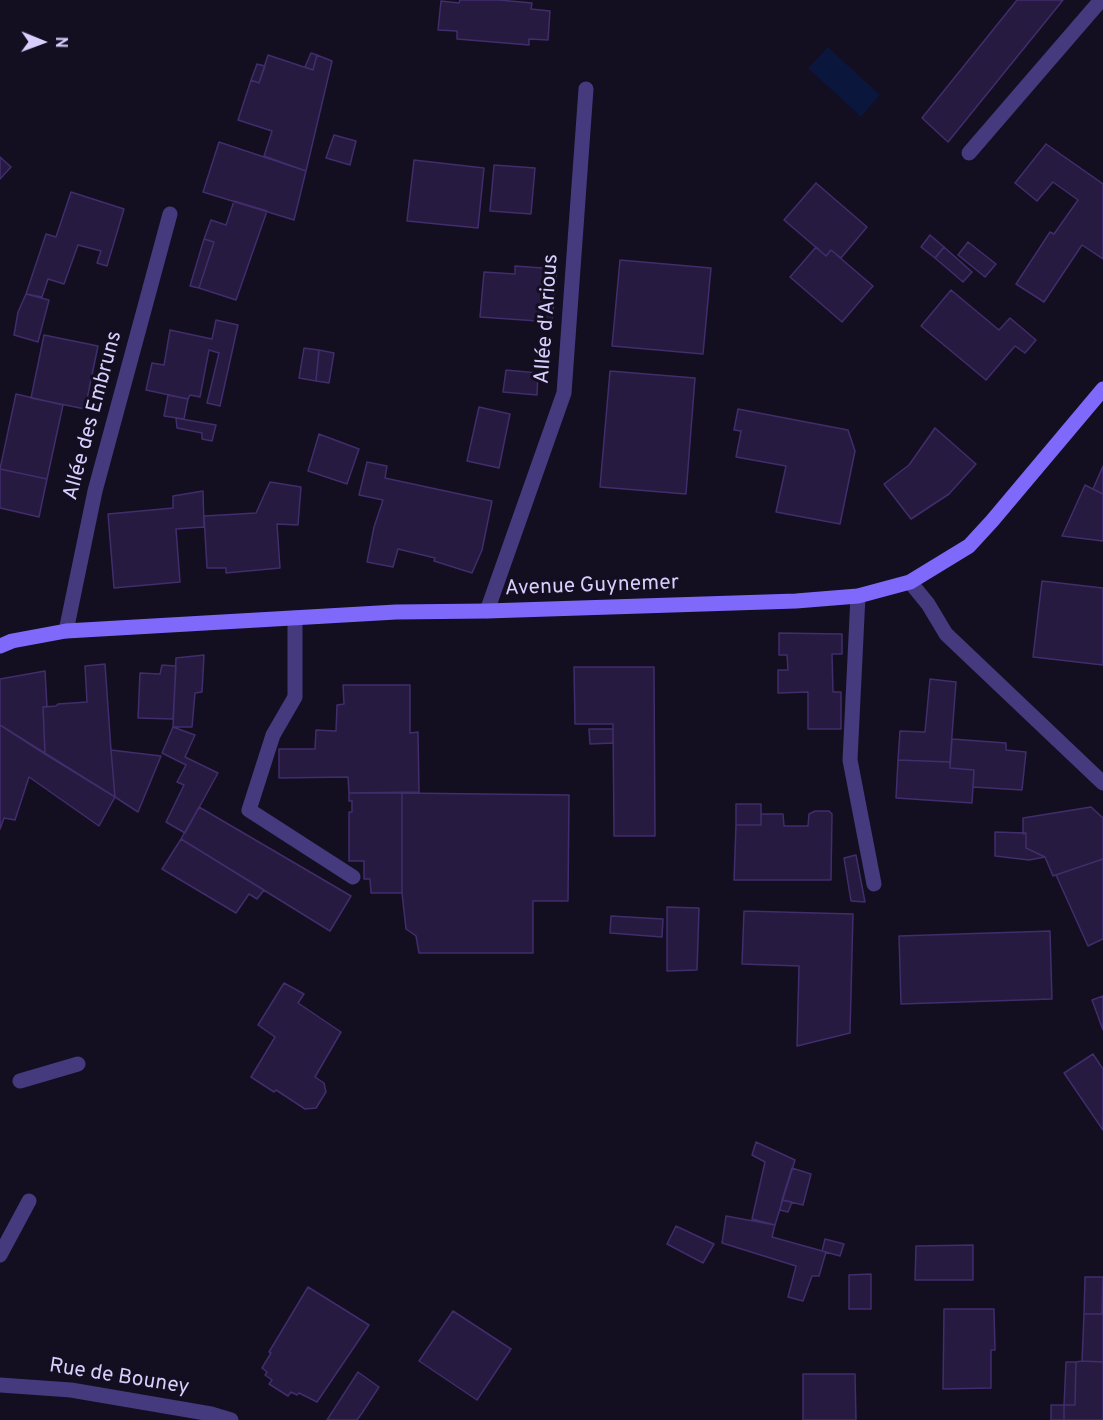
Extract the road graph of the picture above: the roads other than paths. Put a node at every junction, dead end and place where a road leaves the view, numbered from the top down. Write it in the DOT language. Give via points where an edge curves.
graph roads {
  1 [pos="1101,0"];
  2 [pos="586,89"];
  3 [pos="969,153"];
  4 [pos="170,214"];
  5 [pos="1103,389"];
  6 [pos="910,582"];
  7 [pos="858,596"];
  8 [pos="487,611"];
  9 [pos="295,618"];
  10 [pos="66,631"];
  11 [pos="0,646"];
  12 [pos="1103,783"];
  13 [pos="353,878"];
  14 [pos="874,884"];
  15 [pos="78,1064"];
  16 [pos="20,1081"];
  17 [pos="29,1201"];
  18 [pos="0,1255"];
  19 [pos="0,1384"];
  20 [pos="231,1420"];
  1 -- 3 [label="street"];
  2 -- 8 [label="street, Allée d'Arious" via="564,393"];
  4 -- 10 [label="street, Allée des Embruns" via="95,491"];
  5 -- 6 [label="main road, Avenue Guynemer" via="969,546"];
  6 -- 7 [label="main road, Avenue Guynemer"];
  6 -- 12 [label="street" via="946,634"];
  7 -- 8 [label="main road, Avenue Guynemer"];
  7 -- 14 [label="street" via="850,760"];
  8 -- 9 [label="main road, Avenue Guynemer"];
  9 -- 10 [label="main road, Avenue Guynemer"];
  9 -- 13 [label="street" via="295,697 273,735 249,810"];
  10 -- 11 [label="main road, Avenue Guynemer"];
  15 -- 16 [label="street"];
  17 -- 18 [label="street"];
  19 -- 20 [label="street, Rue de Bouney" via="71,1390"];
}
